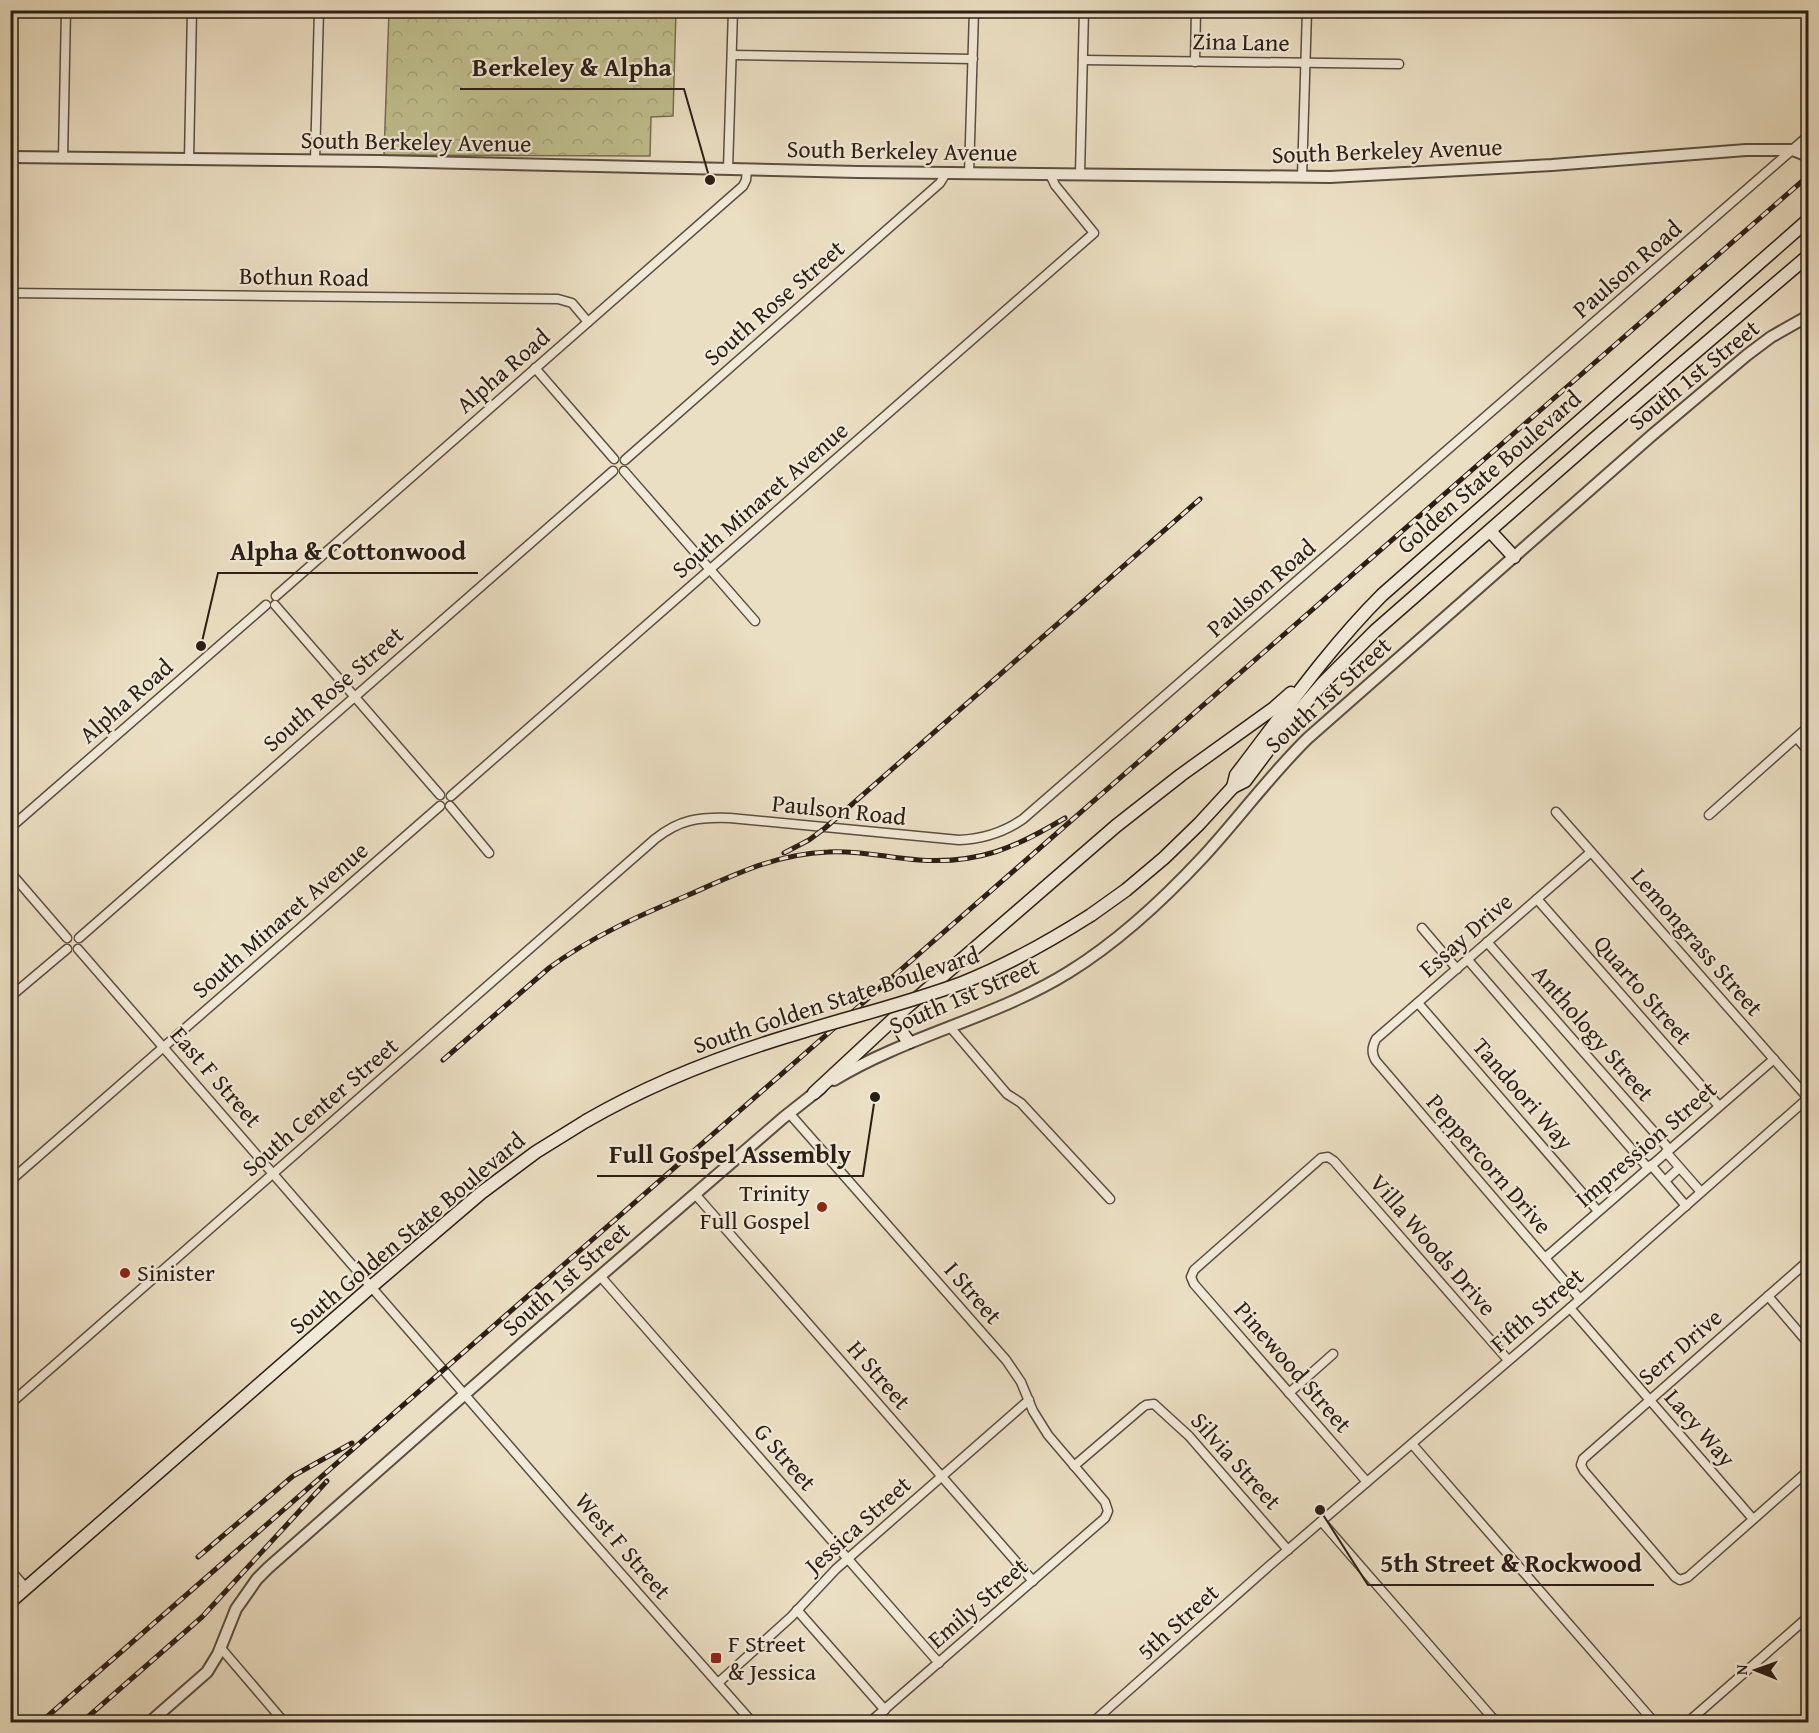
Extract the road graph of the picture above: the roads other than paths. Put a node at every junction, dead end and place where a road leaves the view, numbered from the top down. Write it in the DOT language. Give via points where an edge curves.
graph roads {
  1 [pos="66,10"];
  2 [pos="192,10"];
  3 [pos="319,10"];
  4 [pos="733,10"];
  5 [pos="974,10"];
  6 [pos="1084,10"];
  7 [pos="1196,10"];
  8 [pos="1307,10"];
  9 [pos="732,55"];
  10 [pos="973,58"];
  11 [pos="1083,60"];
  12 [pos="1195,62"];
  13 [pos="1305,63"];
  14 [pos="1399,64"];
  15 [pos="1809,136"];
  16 [pos="1793,150"];
  17 [pos="1809,156"];
  18 [pos="10,158"];
  19 [pos="63,158"];
  20 [pos="189,159"];
  21 [pos="315,160"];
  22 [pos="728,169"];
  23 [pos="747,170"];
  24 [pos="946,173"];
  25 [pos="969,174"];
  26 [pos="1050,174"];
  27 [pos="1080,174"];
  28 [pos="1302,177"];
  29 [pos="1809,220"];
  30 [pos="1806,259"];
  31 [pos="10,293"];
  32 [pos="1809,316"];
  33 [pos="588,321"];
  34 [pos="535,368"];
  35 [pos="614,459"];
  36 [pos="625,460"];
  37 [pos="613,471"];
  38 [pos="624,471"];
  39 [pos="1490,531"];
  40 [pos="1514,557"];
  41 [pos="710,569"];
  42 [pos="272,602"];
  43 [pos="755,621"];
  44 [pos="1312,674"];
  45 [pos="354,696"];
  46 [pos="1809,727"];
  47 [pos="1797,738"];
  48 [pos="1809,751"];
  49 [pos="1233,787"];
  50 [pos="441,795"];
  51 [pos="451,796"];
  52 [pos="440,806"];
  53 [pos="450,806"];
  54 [pos="1556,812"];
  55 [pos="1709,815"];
  56 [pos="10,828"];
  57 [pos="655,839"];
  58 [pos="1591,852"];
  59 [pos="489,853"];
  60 [pos="10,872"];
  61 [pos="1537,899"];
  62 [pos="1091,915"];
  63 [pos="1422,928"];
  64 [pos="67,938"];
  65 [pos="79,938"];
  66 [pos="1487,942"];
  67 [pos="67,949"];
  68 [pos="78,949"];
  69 [pos="1468,960"];
  70 [pos="1457,969"];
  71 [pos="10,997"];
  72 [pos="1418,1003"];
  73 [pos="900,1013"];
  74 [pos="950,1027"];
  75 [pos="909,1042"];
  76 [pos="164,1047"];
  77 [pos="1372,1052"];
  78 [pos="1774,1059"];
  79 [pos="814,1093"];
  80 [pos="1808,1098"];
  81 [pos="1719,1106"];
  82 [pos="789,1113"];
  83 [pos="1668,1151"];
  84 [pos="1650,1166"];
  85 [pos="1679,1168"];
  86 [pos="274,1173"];
  87 [pos="1665,1180"];
  88 [pos="10,1181"];
  89 [pos="1701,1192"];
  90 [pos="694,1194"];
  91 [pos="1110,1199"];
  92 [pos="1686,1206"];
  93 [pos="1598,1210"];
  94 [pos="1545,1258"];
  95 [pos="1809,1261"];
  96 [pos="601,1277"];
  97 [pos="1191,1277"];
  98 [pos="372,1286"];
  99 [pos="1768,1296"];
  100 [pos="1580,1299"];
  101 [pos="1570,1308"];
  102 [pos="1809,1343"];
  103 [pos="1332,1354"];
  104 [pos="1508,1360"];
  105 [pos="1289,1393"];
  106 [pos="465,1394"];
  107 [pos="1029,1400"];
  108 [pos="1649,1400"];
  109 [pos="10,1404"];
  110 [pos="1412,1444"];
  111 [pos="1074,1466"];
  112 [pos="1809,1471"];
  113 [pos="941,1476"];
  114 [pos="1367,1482"];
  115 [pos="1108,1511"];
  116 [pos="1753,1519"];
  117 [pos="1322,1522"];
  118 [pos="1288,1550"];
  119 [pos="848,1558"];
  120 [pos="10,1570"];
  121 [pos="1033,1581"];
  122 [pos="26,1588"];
  123 [pos="10,1602"];
  124 [pos="797,1611"];
  125 [pos="1809,1617"];
  126 [pos="220,1647"];
  127 [pos="939,1663"];
  128 [pos="718,1683"];
  129 [pos="885,1710"];
  130 [pos="150,1722"];
  131 [pos="284,1722"];
  132 [pos="752,1722"];
  133 [pos="870,1722"];
  134 [pos="1093,1722"];
  135 [pos="1496,1722"];
  136 [pos="1654,1722"];
  137 [pos="1688,1722"];
  1 -- 19 [label="street"];
  2 -- 20 [label="street"];
  3 -- 21 [label="street"];
  4 -- 9 [label="street"];
  5 -- 10 [label="street"];
  6 -- 11 [label="street"];
  7 -- 12 [label="street"];
  8 -- 13 [label="street"];
  9 -- 10 [label="street"];
  9 -- 22 [label="street"];
  10 -- 25 [label="street"];
  11 -- 12 [label="street, Zina Lane"];
  11 -- 27 [label="street"];
  12 -- 13 [label="street, Zina Lane"];
  13 -- 14 [label="street, Zina Lane"];
  13 -- 28 [label="street"];
  15 -- 16 [label="street, Paulson Road"];
  16 -- 17 [label="street"];
  16 -- 28 [label="street, South Berkeley Avenue"];
  16 -- 57 [label="street, Paulson Road" via="1017,824 989,836 951,840 708,817 678,824"];
  18 -- 19 [label="street, South Berkeley Avenue"];
  19 -- 20 [label="street, South Berkeley Avenue"];
  20 -- 21 [label="street, South Berkeley Avenue"];
  21 -- 22 [label="street, South Berkeley Avenue"];
  22 -- 23 [label="street, South Berkeley Avenue"];
  23 -- 24 [label="street, South Berkeley Avenue"];
  23 -- 33 [label="street, Alpha Road" via="743,186"];
  24 -- 25 [label="street, South Berkeley Avenue"];
  24 -- 36 [label="street, South Rose Street" via="940,183"];
  25 -- 26 [label="street, South Berkeley Avenue"];
  26 -- 27 [label="street, South Berkeley Avenue"];
  26 -- 41 [label="street, South Minaret Avenue" via="1094,233"];
  27 -- 28 [label="street, South Berkeley Avenue"];
  29 -- 44 [label="main road, Golden State Boulevard" via="1406,572 1352,625"];
  30 -- 39 [label="main road, Golden State Boulevard"];
  31 -- 33 [label="street, Bothun Road" via="558,300 572,303"];
  32 -- 40 [label="street, South 1st Street" via="1747,355"];
  33 -- 34 [label="street, Alpha Road"];
  34 -- 35 [label="street"];
  34 -- 42 [label="street, Alpha Road"];
  35 -- 36 [label="street"];
  35 -- 37 [label="street"];
  36 -- 38 [label="street"];
  37 -- 38 [label="street"];
  37 -- 45 [label="street, South Rose Street"];
  38 -- 41 [label="street"];
  39 -- 40 [label="main road"];
  39 -- 49 [label="main road, Golden State Boulevard" via="1340,665 1245,781"];
  40 -- 74 [label="street, South 1st Street" via="1302,743 1203,856 1121,934 1034,992"];
  41 -- 43 [label="street"];
  41 -- 51 [label="street, South Minaret Avenue"];
  42 -- 45 [label="street"];
  42 -- 56 [label="street, Alpha Road"];
  44 -- 49 [label="main road, Golden State Boulevard" via="1236,775"];
  44 -- 73 [label="main road" via="1274,708 1116,826"];
  45 -- 50 [label="street"];
  45 -- 65 [label="street, South Rose Street"];
  46 -- 47 [label="street"];
  47 -- 48 [label="street"];
  47 -- 55 [label="street"];
  49 -- 62 [label="main road, Golden State Boulevard" via="1164,858"];
  50 -- 51 [label="street"];
  50 -- 52 [label="street"];
  51 -- 53 [label="street"];
  52 -- 53 [label="street"];
  52 -- 76 [label="street, South Minaret Avenue"];
  53 -- 59 [label="street"];
  54 -- 58 [label="street, Lemongrass Street"];
  57 -- 86 [label="street, South Center Street"];
  58 -- 61 [label="street, Essay Drive"];
  58 -- 78 [label="street, Lemongrass Street"];
  60 -- 64 [label="street"];
  61 -- 66 [label="street, Essay Drive"];
  61 -- 81 [label="street, Quarto Street"];
  62 -- 98 [label="main road, South Golden State Boulevard, bridge" via="1027,954 971,979 729,1055 654,1086 586,1121 497,1180"];
  63 -- 70 [label="street"];
  64 -- 65 [label="street"];
  64 -- 67 [label="street"];
  65 -- 68 [label="street"];
  66 -- 69 [label="street, Essay Drive"];
  66 -- 83 [label="street, Anthology Street"];
  67 -- 68 [label="street"];
  67 -- 71 [label="street"];
  68 -- 76 [label="street, East F Street"];
  69 -- 70 [label="street, Essay Drive"];
  69 -- 84 [label="street, Anthology Street"];
  70 -- 72 [label="street, Essay Drive"];
  72 -- 77 [label="street, Essay Drive" via="1377,1039"];
  72 -- 93 [label="street, Tandoori Way"];
  73 -- 75 [label="main road" via="898,1025"];
  73 -- 79 [label="main road"];
  74 -- 75 [label="street, South 1st Street"];
  74 -- 91 [label="street" via="1007,1094 1022,1103"];
  75 -- 79 [label="street, South 1st Street" via="865,1062"];
  76 -- 86 [label="street, East F Street"];
  76 -- 88 [label="street, South Minaret Avenue"];
  77 -- 94 [label="street, Peppercorn Drive"];
  78 -- 80 [label="street, Lemongrass Street"];
  78 -- 81 [label="street, Impression Street"];
  79 -- 82 [label="street, South 1st Street"];
  80 -- 89 [label="street, Fifth Street"];
  81 -- 83 [label="street, Impression Street"];
  82 -- 90 [label="street, South 1st Street"];
  82 -- 107 [label="street, I Street" via="1006,1360"];
  83 -- 84 [label="street, Impression Street"];
  83 -- 85 [label="street, Anthology Street"];
  84 -- 87 [label="street, Anthology Street"];
  84 -- 93 [label="street, Impression Street"];
  85 -- 87 [label="street"];
  85 -- 89 [label="street, Anthology Street"];
  86 -- 98 [label="street, East F Street"];
  86 -- 109 [label="street, South Center Street"];
  87 -- 92 [label="street, Anthology Street"];
  89 -- 92 [label="street, Fifth Street"];
  90 -- 96 [label="street, South 1st Street"];
  90 -- 113 [label="street, H Street"];
  92 -- 100 [label="street, Fifth Street"];
  93 -- 94 [label="street, Impression Street"];
  94 -- 100 [label="street, Peppercorn Drive"];
  95 -- 99 [label="street, Serr Drive"];
  96 -- 106 [label="street, South 1st Street"];
  96 -- 119 [label="street, G Street"];
  97 -- 104 [label="street, Villa Woods Drive" via="1194,1270 1321,1158 1328,1157"];
  97 -- 105 [label="street, Pinewood Street"];
  98 -- 106 [label="street, East F Street"];
  98 -- 122 [label="main road, South Golden State Boulevard"];
  99 -- 102 [label="street"];
  99 -- 108 [label="street, Serr Drive"];
  100 -- 101 [label="street, Fifth Street"];
  101 -- 104 [label="street, Fifth Street"];
  101 -- 108 [label="street, Lacy Way"];
  103 -- 105 [label="street"];
  104 -- 110 [label="street, Fifth Street"];
  105 -- 114 [label="street, Pinewood Street"];
  106 -- 126 [label="street, South 1st Street" via="257,1579 236,1609"];
  106 -- 128 [label="street, West F Street"];
  107 -- 111 [label="street, I Street" via="1048,1436"];
  107 -- 113 [label="street, Jessica Street"];
  108 -- 116 [label="street, Lacy Way"];
  108 -- 116 [label="street, Serr Drive" via="1581,1465 1675,1577 1688,1577"];
  110 -- 114 [label="street, Fifth Street"];
  110 -- 136 [label="street"];
  111 -- 115 [label="street, I Street" via="1105,1502"];
  111 -- 118 [label="street, Silvia Street" via="1143,1407 1150,1403 1158,1406"];
  112 -- 116 [label="street"];
  113 -- 119 [label="street, Jessica Street"];
  113 -- 121 [label="street, H Street"];
  114 -- 117 [label="street, Fifth Street"];
  115 -- 121 [label="street, Emily Street" via="1105,1518"];
  117 -- 118 [label="street, Fifth Street"];
  117 -- 135 [label="street"];
  118 -- 134 [label="street, 5th Street"];
  119 -- 124 [label="street, Jessica Street"];
  119 -- 127 [label="street, G Street"];
  120 -- 122 [label="street"];
  121 -- 127 [label="street, Emily Street"];
  122 -- 123 [label="main road, South Golden State Boulevard"];
  124 -- 128 [label="street, Jessica Street"];
  124 -- 129 [label="street"];
  125 -- 137 [label="street"];
  126 -- 130 [label="street, South 1st Street" via="207,1672"];
  126 -- 131 [label="street"];
  127 -- 129 [label="street, Emily Street"];
  128 -- 132 [label="street, West F Street"];
  129 -- 133 [label="street, Emily Street"];
}
